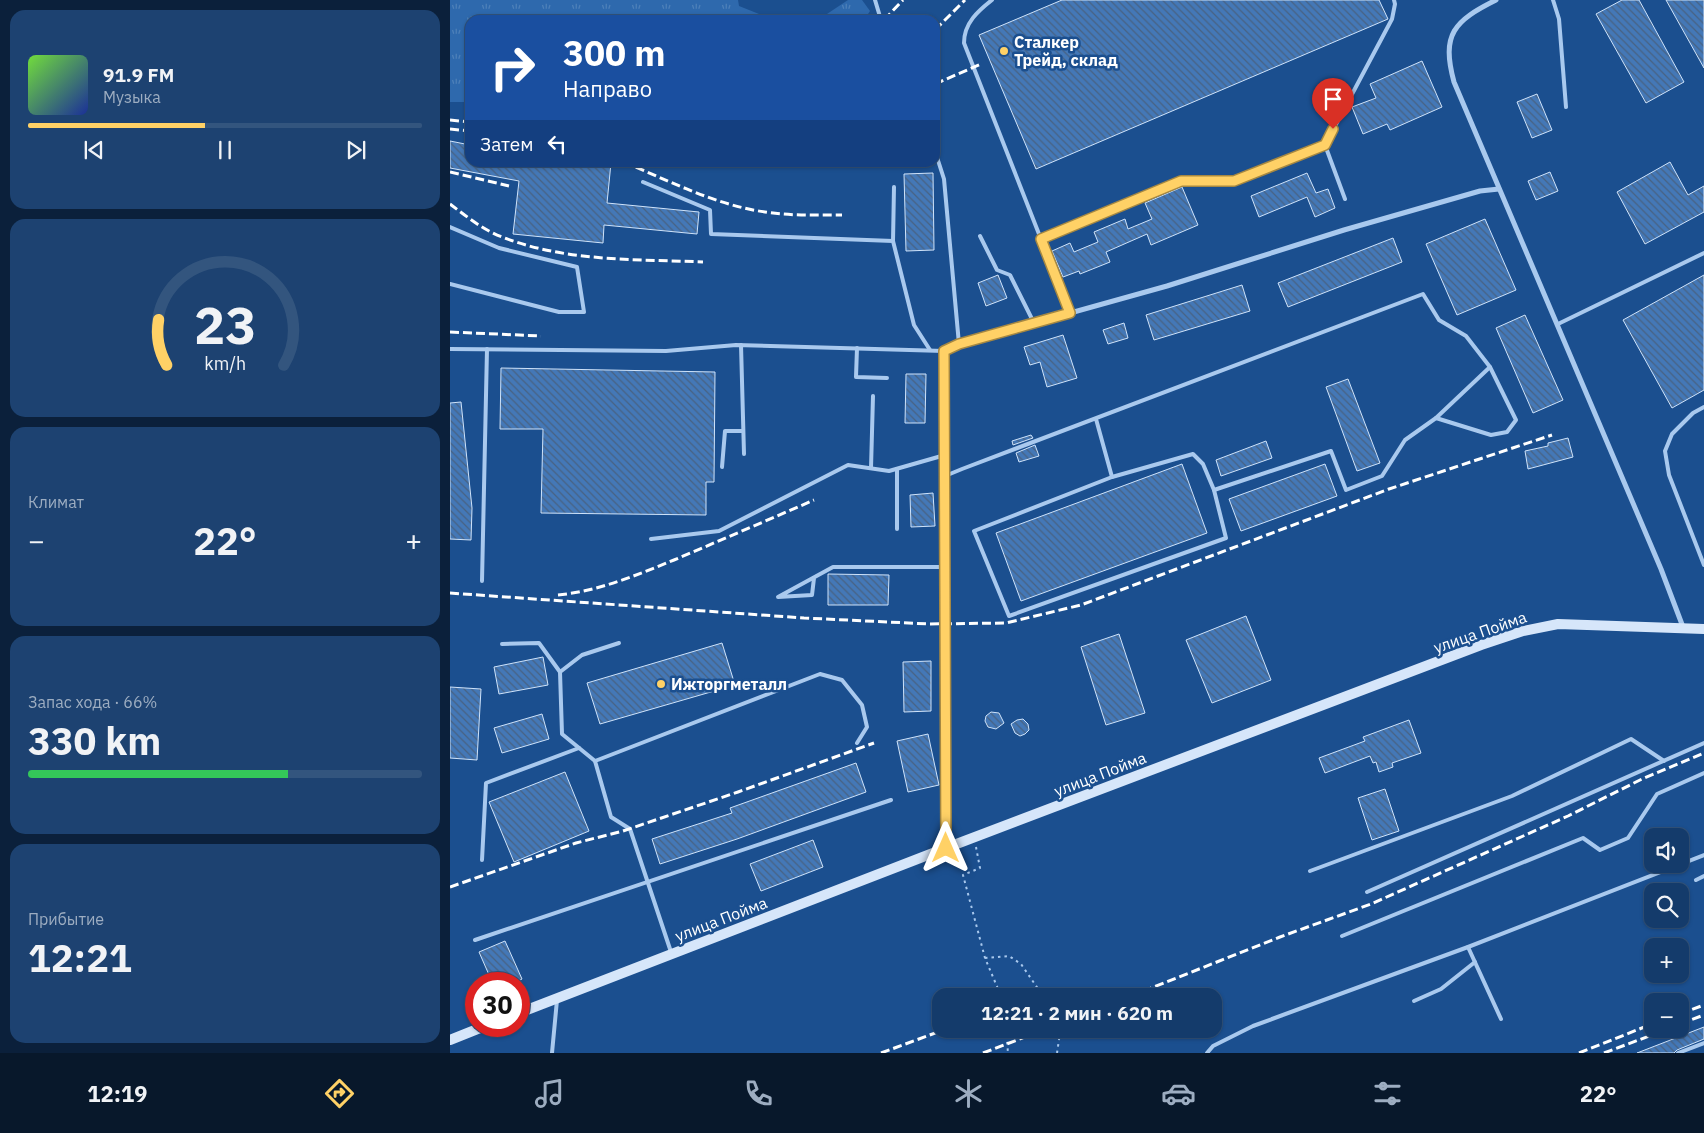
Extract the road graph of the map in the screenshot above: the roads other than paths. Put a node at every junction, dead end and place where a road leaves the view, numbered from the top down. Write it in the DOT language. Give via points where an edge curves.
graph roads {
  1 [pos="875,0"];
  2 [pos="992,0"];
  3 [pos="1394,0"];
  4 [pos="1496,0"];
  5 [pos="1553,0"];
  6 [pos="880,15"];
  7 [pos="1566,106"];
  8 [pos="1325,145"];
  9 [pos="940,167"];
  10 [pos="643,182"];
  11 [pos="894,187"];
  12 [pos="1499,189"];
  13 [pos="1345,198"];
  14 [pos="450,227"];
  15 [pos="980,236"];
  16 [pos="1041,239"];
  17 [pos="893,241"];
  18 [pos="1704,253"];
  19 [pos="450,284"];
  20 [pos="1070,313"];
  21 [pos="1034,323"];
  22 [pos="1558,324"];
  23 [pos="959,344"];
  24 [pos="741,345"];
  25 [pos="856,348"];
  26 [pos="450,349"];
  27 [pos="487,349"];
  28 [pos="930,350"];
  29 [pos="944,351"];
  30 [pos="1490,367"];
  31 [pos="887,378"];
  32 [pos="873,396"];
  33 [pos="1704,407"];
  34 [pos="1436,418"];
  35 [pos="1096,419"];
  36 [pos="743,431"];
  37 [pos="744,454"];
  38 [pos="945,455"];
  39 [pos="722,467"];
  40 [pos="872,468"];
  41 [pos="897,469"];
  42 [pos="945,476"];
  43 [pos="1112,477"];
  44 [pos="1214,490"];
  45 [pos="898,529"];
  46 [pos="651,540"];
  47 [pos="1704,565"];
  48 [pos="945,567"];
  49 [pos="814,578"];
  50 [pos="482,581"];
  51 [pos="1683,627"];
  52 [pos="1704,629"];
  53 [pos="619,643"];
  54 [pos="502,644"];
  55 [pos="560,672"];
  56 [pos="1704,743"];
  57 [pos="857,744"];
  58 [pos="579,748"];
  59 [pos="595,761"];
  60 [pos="1664,761"];
  61 [pos="1704,773"];
  62 [pos="891,800"];
  63 [pos="946,848"];
  64 [pos="1704,855"];
  65 [pos="482,860"];
  66 [pos="1310,871"];
  67 [pos="1704,876"];
  68 [pos="1696,880"];
  69 [pos="648,881"];
  70 [pos="1367,892"];
  71 [pos="1342,936"];
  72 [pos="475,940"];
  73 [pos="1468,947"];
  74 [pos="672,954"];
  75 [pos="1475,962"];
  76 [pos="557,998"];
  77 [pos="1414,1001"];
  78 [pos="530,1009"];
  79 [pos="1501,1018"];
  80 [pos="465,1034"];
  81 [pos="450,1040"];
  82 [pos="1704,1043"];
  83 [pos="552,1053"];
  84 [pos="1207,1053"];
  85 [pos="1678,1053"];
  1 -- 6 [label="lane"];
  2 -- 16 [label="lane" via="968,25 964,42"];
  3 -- 8 [label="lane" via="1392,20"];
  4 -- 12 [label="street" via="1464,18 1454,30 1449,45 1449,62 1454,82"];
  5 -- 7 [label="lane" via="1559,19"];
  8 -- 13 [label="lane"];
  8 -- 16 [label="lane" via="1234,181 1181,181"];
  9 -- 23 [label="lane" via="944,179"];
  10 -- 17 [label="lane" via="710,210 711,234"];
  11 -- 17 [label="lane"];
  12 -- 20 [label="street" via="1480,191 1344,230"];
  12 -- 22 [label="street"];
  14 -- 19 [label="lane" via="499,248 577,268 584,312 559,312"];
  15 -- 21 [label="lane" via="996,270 1010,275"];
  16 -- 20 [label="lane"];
  17 -- 28 [label="lane" via="914,325"];
  18 -- 22 [label="lane"];
  20 -- 21 [label="street"];
  21 -- 23 [label="street"];
  22 -- 51 [label="street"];
  23 -- 29 [label="street"];
  24 -- 25 [label="lane"];
  24 -- 27 [label="lane" via="666,351"];
  24 -- 36 [label="lane"];
  25 -- 28 [label="lane"];
  25 -- 31 [label="lane" via="856,377"];
  26 -- 27 [label="lane"];
  27 -- 50 [label="lane"];
  28 -- 29 [label="lane"];
  29 -- 38 [label="street"];
  30 -- 34 [label="lane"];
  30 -- 34 [label="lane" via="1516,420 1507,432 1491,435"];
  30 -- 35 [label="lane" via="1466,336 1439,320 1423,294"];
  32 -- 40 [label="lane"];
  33 -- 47 [label="lane" via="1693,413 1672,434 1666,451 1669,475"];
  34 -- 44 [label="lane" via="1405,440 1382,476 1346,490 1331,451"];
  35 -- 42 [label="lane"];
  35 -- 43 [label="lane"];
  36 -- 37 [label="lane"];
  36 -- 39 [label="lane" via="725,431"];
  38 -- 41 [label="lane"];
  38 -- 42 [label="street"];
  40 -- 41 [label="lane"];
  40 -- 46 [label="lane" via="848,465 719,531"];
  41 -- 45 [label="lane"];
  42 -- 48 [label="street"];
  43 -- 44 [label="lane" via="1193,454 1203,464"];
  43 -- 44 [label="lane" via="974,531 1009,616 1226,538"];
  48 -- 49 [label="lane" via="833,567"];
  48 -- 63 [label="street"];
  49 -- 49 [label="lane" via="799,585 778,597 812,595"];
  51 -- 52 [label="main road, улица Пойма"];
  51 -- 63 [label="main road, улица Пойма" via="1558,624 1523,631"];
  53 -- 55 [label="lane" via="582,655"];
  54 -- 55 [label="lane" via="539,643"];
  55 -- 58 [label="lane" via="562,734"];
  56 -- 60 [label="lane"];
  57 -- 59 [label="lane" via="867,727 862,705 842,680 820,674"];
  58 -- 59 [label="lane"];
  58 -- 65 [label="lane" via="486,783"];
  59 -- 69 [label="lane" via="610,817 630,828"];
  60 -- 66 [label="lane" via="1631,739 1512,796"];
  60 -- 70 [label="lane"];
  61 -- 71 [label="lane" via="1657,794 1628,838 1600,850 1583,838"];
  62 -- 69 [label="lane"];
  63 -- 74 [label="main road, улица Пойма"];
  64 -- 73 [label="lane"];
  67 -- 68 [label="lane"];
  69 -- 72 [label="lane"];
  69 -- 74 [label="lane"];
  73 -- 75 [label="lane"];
  73 -- 84 [label="lane" via="1253,1026 1213,1046"];
  74 -- 76 [label="main road, улица Пойма"];
  75 -- 77 [label="lane" via="1441,989"];
  75 -- 79 [label="lane"];
  76 -- 78 [label="main road, улица Пойма"];
  76 -- 83 [label="lane"];
  80 -- 81 [label="main road"];
  82 -- 85 [label="lane"];
}
